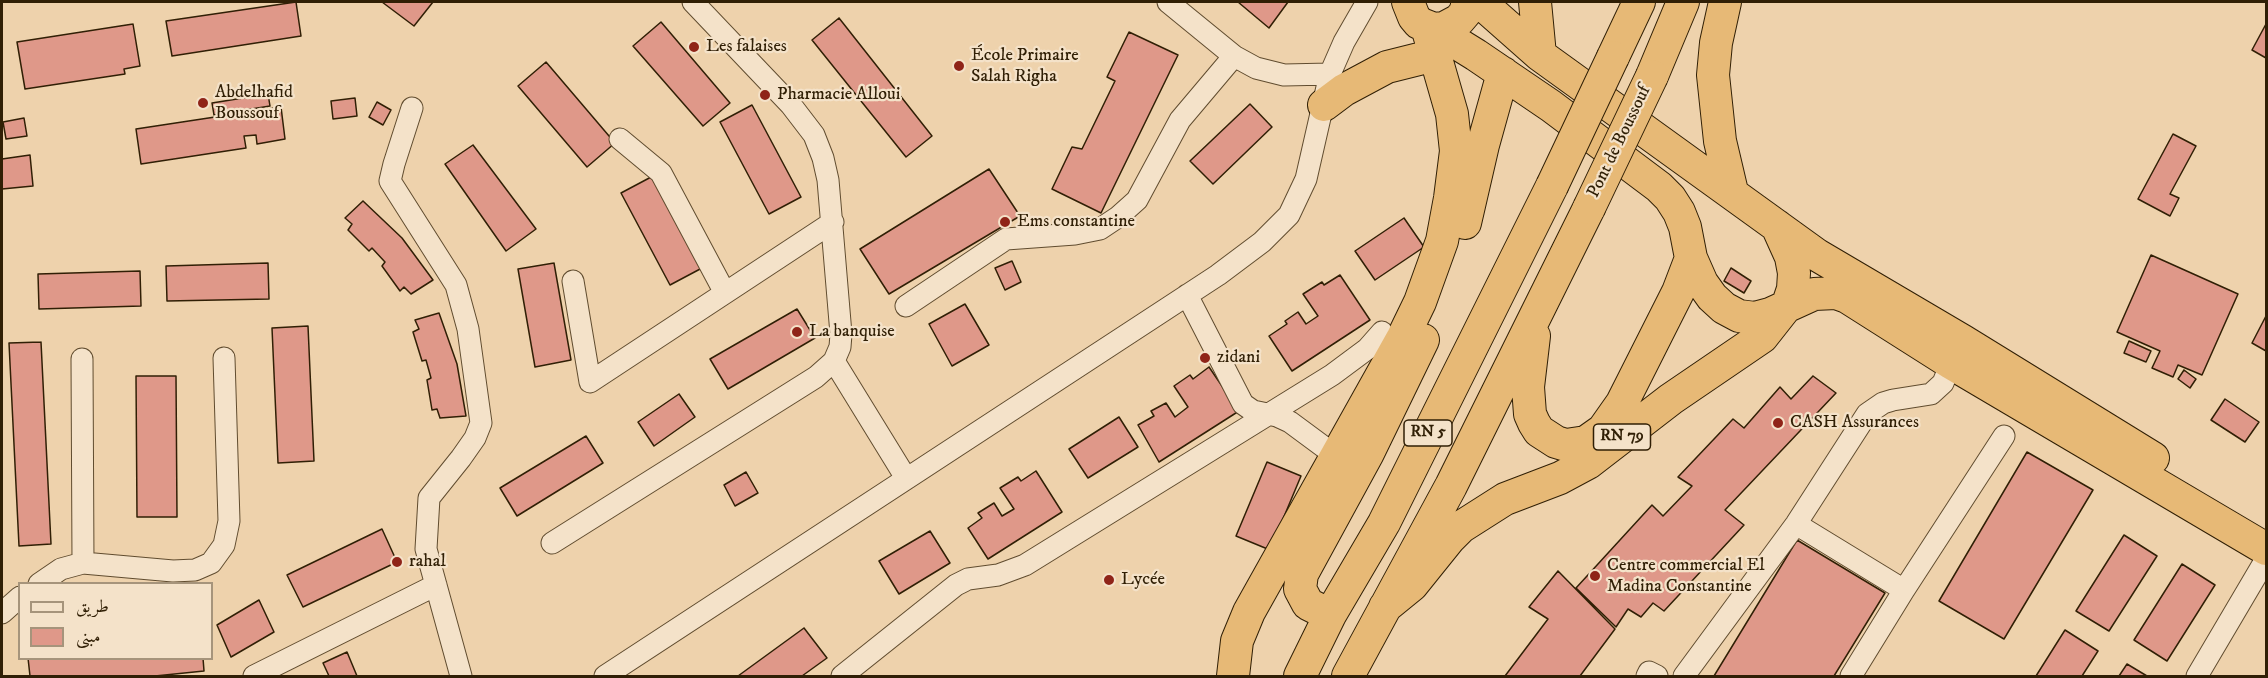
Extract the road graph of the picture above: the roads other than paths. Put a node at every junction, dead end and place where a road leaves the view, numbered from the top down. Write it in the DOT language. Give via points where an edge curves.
graph roads {
  1 [pos="693,2"];
  2 [pos="1168,2"];
  3 [pos="1367,2"];
  4 [pos="1408,2"];
  5 [pos="1468,2"];
  6 [pos="1480,2"];
  7 [pos="1535,2"];
  8 [pos="1639,2"];
  9 [pos="1683,2"];
  10 [pos="1725,2"];
  11 [pos="1432,37"];
  12 [pos="1540,55"];
  13 [pos="1234,56"];
  14 [pos="1503,73"];
  15 [pos="1330,74"];
  16 [pos="1324,105"];
  17 [pos="412,108"];
  18 [pos="620,139"];
  19 [pos="1732,192"];
  20 [pos="833,222"];
  21 [pos="1777,226"];
  22 [pos="1691,258"];
  23 [pos="573,281"];
  24 [pos="725,293"];
  25 [pos="1186,295"];
  26 [pos="1788,304"];
  27 [pos="906,306"];
  28 [pos="1539,309"];
  29 [pos="1382,332"];
  30 [pos="224,358"];
  31 [pos="82,359"];
  32 [pos="834,361"];
  33 [pos="1950,363"];
  34 [pos="1269,414"];
  35 [pos="2004,436"];
  36 [pos="1336,456"];
  37 [pos="906,478"];
  38 [pos="1796,524"];
  39 [pos="2266,527"];
  40 [pos="552,543"];
  41 [pos="2266,549"];
  42 [pos="2266,559"];
  43 [pos="83,563"];
  44 [pos="42,582"];
  45 [pos="436,585"];
  46 [pos="1904,590"];
  47 [pos="18,599"];
  48 [pos="1385,607"];
  49 [pos="2,613"];
  50 [pos="1330,615"];
  51 [pos="254,676"];
  52 [pos="461,676"];
  53 [pos="605,676"];
  54 [pos="842,676"];
  55 [pos="1233,676"];
  56 [pos="1300,676"];
  57 [pos="1348,676"];
  58 [pos="1647,676"];
  59 [pos="1657,676"];
  60 [pos="1684,676"];
  61 [pos="1851,676"];
  62 [pos="2197,676"];
  1 -- 20 [label="street" via="791,105 814,135 823,158"];
  2 -- 13 [label="street"];
  3 -- 15 [label="street"];
  4 -- 11 [label="highway" via="1414,17"];
  5 -- 11 [label="highway" via="1460,20"];
  6 -- 12 [label="highway, RN 79"];
  7 -- 12 [label="highway"];
  8 -- 50 [label="highway, RN 5, bridge" via="1384,522"];
  9 -- 28 [label="highway, Pont de Boussouf / RN 5, bridge" via="1652,76"];
  10 -- 19 [label="highway" via="1713,75 1720,141"];
  11 -- 14 [label="highway"];
  11 -- 16 [label="highway"];
  11 -- 36 [label="highway" via="1452,114 1456,151 1442,241 1403,338"];
  12 -- 19 [label="highway, RN 79"];
  13 -- 15 [label="street" via="1256,68 1284,75"];
  13 -- 27 [label="street" via="1180,120 1137,200 1118,218 1100,229 1075,234 1006,239"];
  14 -- 22 [label="highway" via="1664,192 1682,220"];
  14 -- 50 [label="highway" via="1467,217 1443,293 1396,397 1302,574 1300,589 1308,604"];
  15 -- 16 [label="street"];
  16 -- 25 [label="street" via="1306,178 1289,215 1262,242"];
  17 -- 45 [label="street" via="390,181 456,285 468,329 481,423 475,438 429,498 426,549"];
  18 -- 24 [label="street" via="661,173"];
  19 -- 21 [label="highway, RN 79"];
  20 -- 24 [label="street"];
  20 -- 32 [label="street" via="841,334"];
  21 -- 26 [label="highway, RN 79" via="1794,273"];
  21 -- 39 [label="highway, RN 79" via="1824,259"];
  22 -- 26 [label="highway" via="1712,297 1739,316 1755,318"];
  22 -- 28 [label="highway, RN 79" via="1622,402 1603,430 1587,442 1566,445 1547,438 1530,414 1528,387"];
  23 -- 24 [label="street" via="590,382"];
  25 -- 34 [label="street" via="1243,404"];
  25 -- 37 [label="street"];
  26 -- 33 [label="highway" via="1814,294 1847,297"];
  26 -- 48 [label="highway, RN 79" via="1762,337 1671,399 1588,463 1505,499 1461,527 1412,585"];
  28 -- 48 [label="highway, RN 5" via="1451,486"];
  29 -- 34 [label="street" via="1350,363"];
  30 -- 43 [label="street" via="229,521 224,545 211,562 195,570"];
  31 -- 43 [label="street"];
  32 -- 37 [label="street"];
  32 -- 40 [label="street" via="816,377"];
  33 -- 38 [label="street" via="1943,382 1931,394 1883,403 1867,414"];
  33 -- 41 [label="highway"];
  34 -- 36 [label="street" via="1290,422"];
  34 -- 54 [label="street" via="1025,565 956,585"];
  35 -- 46 [label="street"];
  36 -- 55 [label="highway" via="1249,612 1237,641"];
  37 -- 53 [label="street"];
  38 -- 46 [label="street"];
  38 -- 60 [label="street"];
  42 -- 62 [label="street"];
  43 -- 44 [label="street" via="61,569"];
  45 -- 51 [label="street"];
  45 -- 52 [label="street"];
  46 -- 61 [label="street"];
  47 -- 49 [label="street"];
  48 -- 57 [label="highway, RN 5"];
  50 -- 56 [label="highway, RN 5"];
  58 -- 59 [label="street" via="1649,672"];
}
